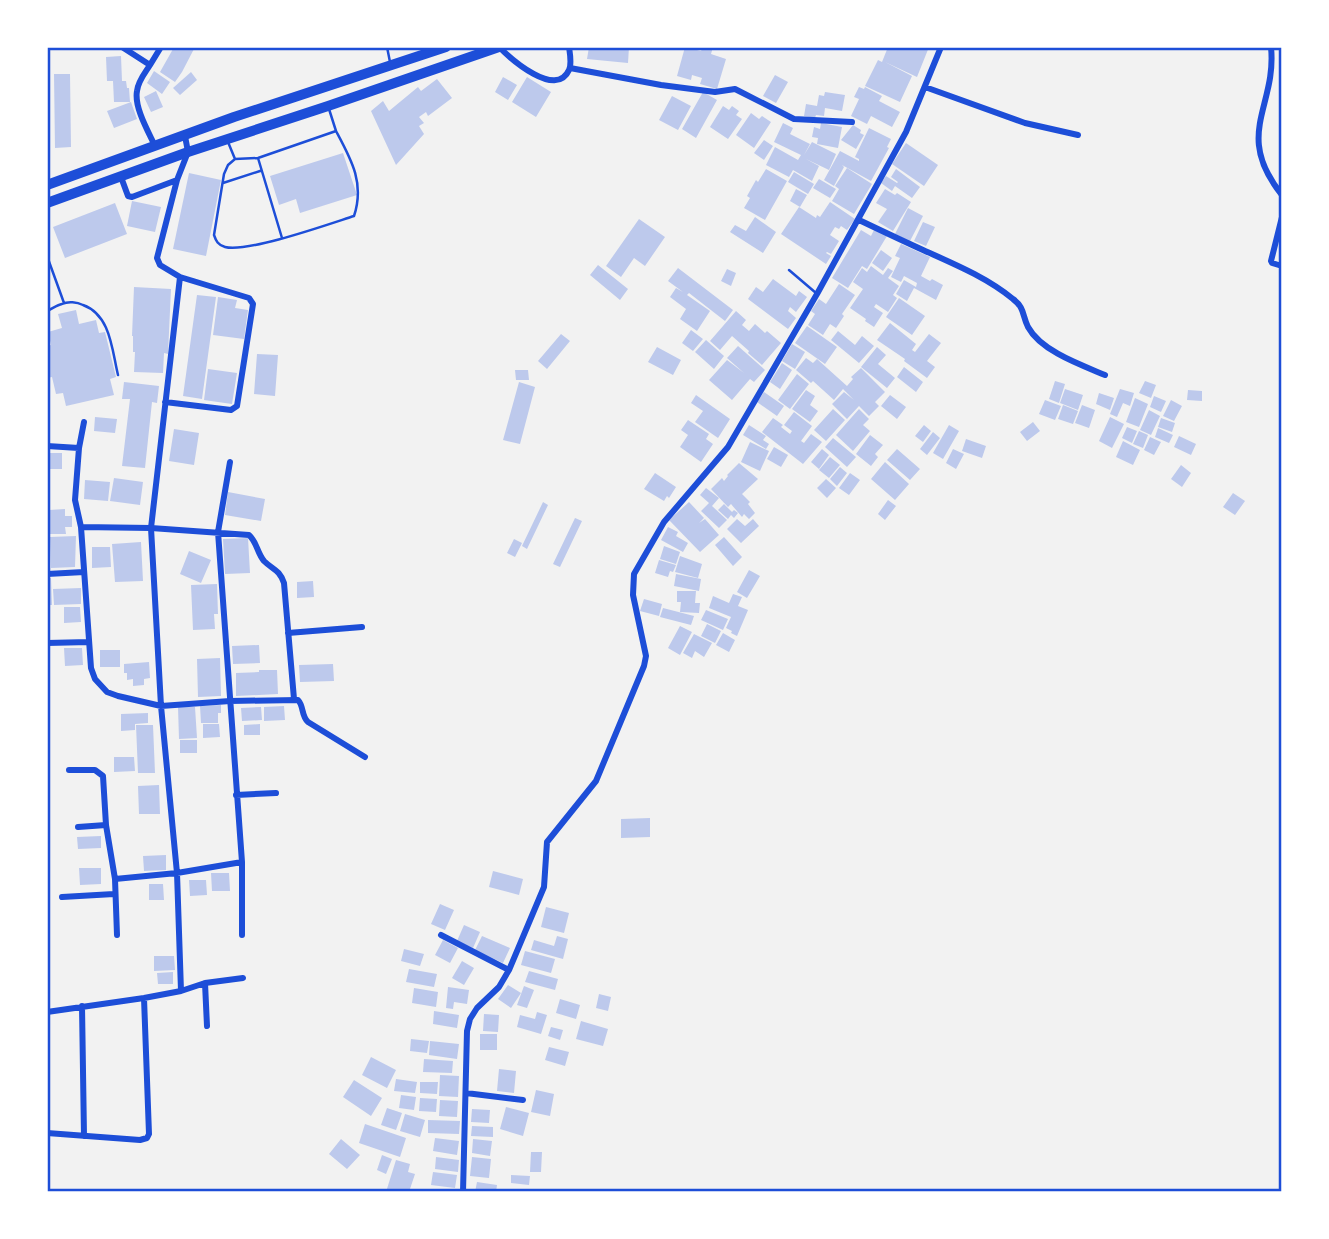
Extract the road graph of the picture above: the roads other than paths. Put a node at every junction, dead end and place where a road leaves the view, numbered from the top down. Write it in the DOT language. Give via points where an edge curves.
graph roads {
  1 [pos="122,47"];
  2 [pos="161,47"];
  3 [pos="387,47"];
  4 [pos="446,47"];
  5 [pos="499,47"];
  6 [pos="569,47"];
  7 [pos="941,47"];
  8 [pos="1271,47"];
  9 [pos="483,50"];
  10 [pos="150,65"];
  11 [pos="391,65"];
  12 [pos="570,68"];
  13 [pos="925,87"];
  14 [pos="328,106"];
  15 [pos="852,122"];
  16 [pos="336,131"];
  17 [pos="1078,135"];
  18 [pos="185,136"];
  19 [pos="227,139"];
  20 [pos="155,146"];
  21 [pos="188,152"];
  22 [pos="258,158"];
  23 [pos="235,159"];
  24 [pos="261,171"];
  25 [pos="121,177"];
  26 [pos="177,180"];
  27 [pos="223,183"];
  28 [pos="47,185"];
  29 [pos="1282,195"];
  30 [pos="47,203"];
  31 [pos="1282,217"];
  32 [pos="859,220"];
  33 [pos="282,238"];
  34 [pos="47,256"];
  35 [pos="1282,267"];
  36 [pos="789,270"];
  37 [pos="180,277"];
  38 [pos="817,294"];
  39 [pos="64,303"];
  40 [pos="47,312"];
  41 [pos="118,375"];
  42 [pos="1105,375"];
  43 [pos="165,402"];
  44 [pos="85,422"];
  45 [pos="47,446"];
  46 [pos="79,448"];
  47 [pos="230,463"];
  48 [pos="81,527"];
  49 [pos="151,528"];
  50 [pos="218,532"];
  51 [pos="84,572"];
  52 [pos="47,574"];
  53 [pos="362,628"];
  54 [pos="288,633"];
  55 [pos="89,642"];
  56 [pos="47,643"];
  57 [pos="294,699"];
  58 [pos="230,701"];
  59 [pos="161,706"];
  60 [pos="365,757"];
  61 [pos="69,770"];
  62 [pos="276,793"];
  63 [pos="236,795"];
  64 [pos="106,825"];
  65 [pos="78,828"];
  66 [pos="242,862"];
  67 [pos="177,873"];
  68 [pos="115,880"];
  69 [pos="114,894"];
  70 [pos="62,897"];
  71 [pos="117,935"];
  72 [pos="242,935"];
  73 [pos="441,935"];
  74 [pos="509,970"];
  75 [pos="243,978"];
  76 [pos="205,983"];
  77 [pos="181,991"];
  78 [pos="144,998"];
  79 [pos="82,1006"];
  80 [pos="47,1012"];
  81 [pos="207,1026"];
  82 [pos="466,1093"];
  83 [pos="523,1100"];
  84 [pos="47,1133"];
  85 [pos="84,1136"];
  86 [pos="463,1192"];
  1 -- 10 [label="street"];
  2 -- 10 [label="street"];
  3 -- 11 [label="lane"];
  4 -- 11 [label="main road"];
  5 -- 9 [label="main road"];
  5 -- 12 [label="street" via="546,80 566,75"];
  6 -- 12 [label="street"];
  7 -- 13 [label="street"];
  8 -- 29 [label="street" via="1272,69 1258,146"];
  9 -- 14 [label="main road"];
  10 -- 20 [label="street" via="136,98"];
  11 -- 18 [label="main road"];
  12 -- 15 [label="street" via="715,92 735,89 794,119"];
  13 -- 17 [label="street"];
  13 -- 32 [label="street"];
  14 -- 16 [label="lane"];
  14 -- 19 [label="main road"];
  16 -- 22 [label="lane"];
  16 -- 33 [label="lane" via="353,162 358,187 354,216"];
  18 -- 20 [label="main road"];
  18 -- 21 [label="street"];
  19 -- 21 [label="main road"];
  19 -- 23 [label="lane"];
  20 -- 28 [label="main road"];
  21 -- 25 [label="main road"];
  21 -- 26 [label="street"];
  22 -- 23 [label="lane"];
  22 -- 24 [label="lane"];
  23 -- 27 [label="lane" via="226,169"];
  24 -- 27 [label="lane"];
  24 -- 33 [label="lane"];
  25 -- 26 [label="street" via="132,197"];
  25 -- 30 [label="main road"];
  26 -- 37 [label="street" via="156,258"];
  27 -- 33 [label="lane" via="214,235 218,243 231,248"];
  31 -- 35 [label="street" via="1271,261"];
  32 -- 38 [label="street"];
  32 -- 42 [label="street" via="988,281 1016,300 1038,340 1066,359"];
  34 -- 39 [label="lane"];
  36 -- 38 [label="lane"];
  37 -- 43 [label="street"];
  37 -- 43 [label="street" via="249,298 253,304 235,409"];
  38 -- 74 [label="street" via="728,447 664,522 634,574 644,666 596,781 547,842 544,887"];
  39 -- 40 [label="lane"];
  39 -- 41 [label="lane" via="79,303 97,313 108,331"];
  43 -- 49 [label="street"];
  44 -- 46 [label="street"];
  45 -- 46 [label="street"];
  46 -- 48 [label="street" via="75,500"];
  47 -- 50 [label="street"];
  48 -- 49 [label="street"];
  48 -- 51 [label="street"];
  49 -- 50 [label="street"];
  49 -- 59 [label="street"];
  50 -- 54 [label="street" via="249,535 263,560 281,575"];
  50 -- 58 [label="street"];
  51 -- 52 [label="street"];
  51 -- 55 [label="street"];
  53 -- 54 [label="street"];
  54 -- 57 [label="street"];
  55 -- 56 [label="street"];
  55 -- 59 [label="street" via="91,668 100,686 118,696"];
  57 -- 58 [label="street"];
  57 -- 60 [label="street" via="301,703 307,722"];
  58 -- 59 [label="street"];
  58 -- 63 [label="street"];
  59 -- 67 [label="street"];
  61 -- 64 [label="street" via="95,769 103,776"];
  62 -- 63 [label="street"];
  63 -- 66 [label="street"];
  64 -- 65 [label="street"];
  64 -- 68 [label="street"];
  66 -- 67 [label="street"];
  66 -- 72 [label="street"];
  67 -- 68 [label="street"];
  67 -- 77 [label="street"];
  68 -- 69 [label="street"];
  69 -- 70 [label="street"];
  69 -- 71 [label="street"];
  73 -- 74 [label="street"];
  74 -- 82 [label="street" via="470,1019"];
  75 -- 76 [label="street"];
  76 -- 77 [label="street"];
  76 -- 81 [label="street"];
  77 -- 78 [label="street"];
  78 -- 79 [label="street"];
  78 -- 85 [label="street" via="149,1134 140,1140"];
  79 -- 80 [label="street"];
  79 -- 85 [label="street"];
  82 -- 83 [label="street"];
  82 -- 86 [label="street"];
  84 -- 85 [label="street"];
}
